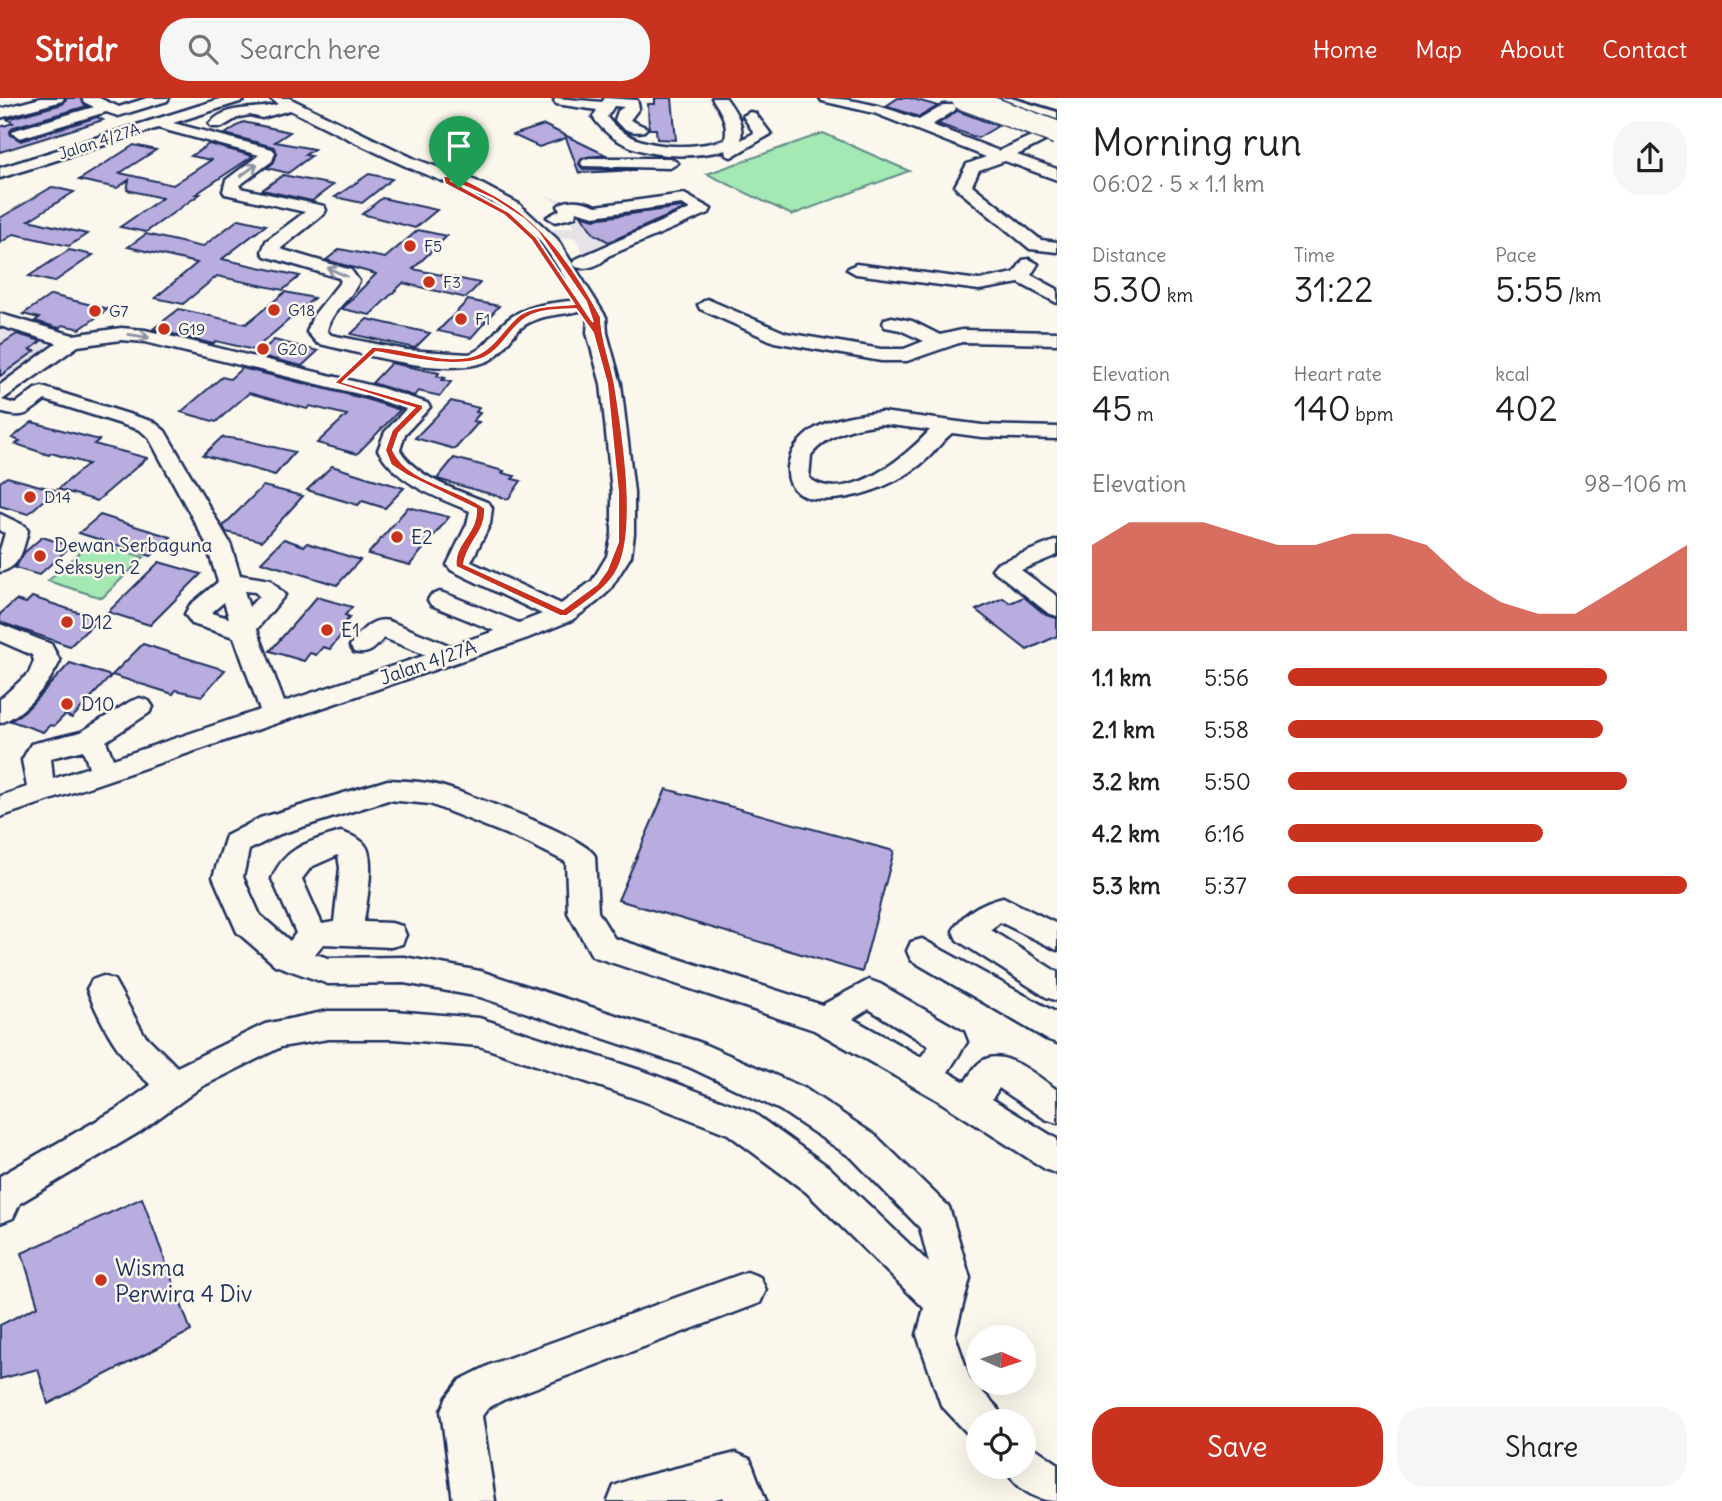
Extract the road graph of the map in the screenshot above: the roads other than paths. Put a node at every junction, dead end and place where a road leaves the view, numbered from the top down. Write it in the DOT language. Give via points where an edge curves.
graph roads {
  1 [pos="57,98"];
  2 [pos="87,98"];
  3 [pos="162,98"];
  4 [pos="211,98"];
  5 [pos="238,98"];
  6 [pos="268,98"];
  7 [pos="719,98"];
  8 [pos="827,98"];
  9 [pos="990,98"];
  10 [pos="561,101"];
  11 [pos="960,101"];
  12 [pos="295,103"];
  13 [pos="605,107"];
  14 [pos="111,110"];
  15 [pos="0,114"];
  16 [pos="750,116"];
  17 [pos="1057,119"];
  18 [pos="155,123"];
  19 [pos="214,125"];
  20 [pos="920,126"];
  21 [pos="639,128"];
  22 [pos="1057,129"];
  23 [pos="20,133"];
  24 [pos="1006,142"];
  25 [pos="727,150"];
  26 [pos="36,157"];
  27 [pos="0,163"];
  28 [pos="589,163"];
  29 [pos="0,173"];
  30 [pos="1057,175"];
  31 [pos="555,217"];
  32 [pos="566,234"];
  33 [pos="540,238"];
  34 [pos="1057,249"];
  35 [pos="582,263"];
  36 [pos="856,269"];
  37 [pos="1021,277"];
  38 [pos="1057,297"];
  39 [pos="707,305"];
  40 [pos="578,306"];
  41 [pos="0,320"];
  42 [pos="892,323"];
  43 [pos="597,333"];
  44 [pos="1057,338"];
  45 [pos="72,341"];
  46 [pos="940,342"];
  47 [pos="374,349"];
  48 [pos="338,383"];
  49 [pos="0,395"];
  50 [pos="0,406"];
  51 [pos="891,419"];
  52 [pos="947,427"];
  53 [pos="1057,433"];
  54 [pos="923,451"];
  55 [pos="0,521"];
  56 [pos="1057,547"];
  57 [pos="0,565"];
  58 [pos="230,582"];
  59 [pos="440,600"];
  60 [pos="1057,608"];
  61 [pos="564,614"];
  62 [pos="245,630"];
  63 [pos="0,632"];
  64 [pos="519,632"];
  65 [pos="363,646"];
  66 [pos="450,655"];
  67 [pos="140,708"];
  68 [pos="0,714"];
  69 [pos="275,714"];
  70 [pos="89,739"];
  71 [pos="104,771"];
  72 [pos="42,793"];
  73 [pos="0,807"];
  74 [pos="348,934"];
  75 [pos="391,935"];
  76 [pos="1057,938"];
  77 [pos="303,947"];
  78 [pos="922,951"];
  79 [pos="1057,988"];
  80 [pos="103,989"];
  81 [pos="825,1020"];
  82 [pos="1057,1029"];
  83 [pos="926,1077"];
  84 [pos="178,1085"];
  85 [pos="969,1103"];
  86 [pos="1057,1108"];
  87 [pos="1057,1158"];
  88 [pos="0,1206"];
  89 [pos="747,1290"];
  90 [pos="944,1301"];
  91 [pos="972,1409"];
  92 [pos="1036,1473"];
  93 [pos="1057,1489"];
  94 [pos="474,1501"];
  95 [pos="629,1501"];
  96 [pos="745,1501"];
  1 -- 15 [label="street"];
  2 -- 14 [label="street"];
  3 -- 14 [label="street"];
  4 -- 26 [label="street, Jalan 4/27A"];
  5 -- 18 [label="street, Jalan 4/27A"];
  6 -- 12 [label="street, Jalan 4/27A"];
  7 -- 25 [label="street" via="734,121 736,134"];
  8 -- 20 [label="street" via="879,110"];
  9 -- 17 [label="highway"];
  10 -- 13 [label="street"];
  11 -- 20 [label="street"];
  11 -- 22 [label="highway, bridge"];
  12 -- 19 [label="street" via="262,114 234,113"];
  12 -- 33 [label="street, Jalan 4/27A" via="446,177 447,182 506,213"];
  13 -- 21 [label="street" via="610,102 632,103 622,120"];
  13 -- 25 [label="street" via="600,117 605,128 628,140 665,151"];
  14 -- 23 [label="street"];
  16 -- 25 [label="street" via="763,134"];
  18 -- 26 [label="street, Jalan 4/27A"];
  47 -- 18 [label="street, one-way" via="324,339 317,332 327,307 348,288 345,274 271,252 272,245 318,210 231,191 232,183 267,158 267,152"];
  20 -- 24 [label="street" via="957,140"];
  22 -- 24 [label="street"];
  24 -- 30 [label="street"];
  24 -- 34 [label="street" via="973,167 963,186 1036,245"];
  25 -- 28 [label="street" via="719,158 695,162"];
  26 -- 27 [label="street, Jalan 4/27A"];
  26 -- 29 [label="street, Jalan 4/27A"];
  31 -- 35 [label="street" via="569,213 566,206 594,211 684,199 703,209"];
  32 -- 33 [label="street"];
  33 -- 40 [label="street, Jalan 4/27A"];
  33 -- 43 [label="street, Jalan 4/27A" via="589,302 597,317"];
  34 -- 37 [label="street" via="1031,262"];
  36 -- 37 [label="street" via="979,285"];
  37 -- 38 [label="street"];
  39 -- 46 [label="street" via="781,338 881,355 907,355"];
  40 -- 43 [label="street, Jalan 4/27A"];
  40 -- 47 [label="street" via="522,316 483,356 427,358"];
  41 -- 45 [label="street"];
  42 -- 46 [label="street"];
  43 -- 61 [label="street, Jalan 4/27A" via="612,397 624,505 622,542 601,586"];
  44 -- 46 [label="street" via="962,336"];
  45 -- 48 [label="street, one-way" via="121,334 145,336"];
  45 -- 49 [label="street"];
  47 -- 48 [label="street"];
  48 -- 61 [label="street" via="420,407 395,432 389,450 394,463 411,474 481,508 482,519 461,551 459,565"];
  50 -- 58 [label="street" via="18,411 42,393 147,426 168,451 218,543"];
  51 -- 52 [label="street"];
  51 -- 54 [label="street" via="921,434"];
  51 -- 54 [label="street" via="854,421 822,433 800,455 800,483 816,491 851,492 896,471"];
  52 -- 53 [label="street"];
  52 -- 54 [label="street"];
  55 -- 57 [label="street" via="18,531 10,556"];
  56 -- 60 [label="street" via="1003,569"];
  58 -- 62 [label="street"];
  58 -- 62 [label="street" via="262,585 273,595"];
  58 -- 62 [label="street" via="197,614"];
  59 -- 64 [label="street"];
  61 -- 64 [label="street, Jalan 4/27A"];
  62 -- 69 [label="street"];
  63 -- 68 [label="street" via="42,650 47,661 40,677"];
  64 -- 66 [label="street, Jalan 4/27A"];
  65 -- 66 [label="street" via="380,627"];
  66 -- 69 [label="street, Jalan 4/27A"];
  67 -- 70 [label="street"];
  69 -- 71 [label="street, Jalan 4/27A"];
  70 -- 71 [label="street"];
  70 -- 72 [label="street" via="36,755"];
  71 -- 72 [label="street, Jalan 4/27A"];
  72 -- 73 [label="street, Jalan 4/27A"];
  74 -- 75 [label="street"];
  74 -- 77 [label="street"];
  74 -- 77 [label="street" via="354,851 341,843 300,859 289,870 287,880"];
  76 -- 79 [label="street" via="1003,909 968,931"];
  77 -- 81 [label="street" via="286,956 248,923 228,877 236,844 270,826 388,790 433,794 580,856 583,913 603,947"];
  77 -- 90 [label="street" via="328,971 404,970 480,984 699,1056 792,1099 864,1147 936,1219 951,1278"];
  78 -- 82 [label="street"];
  80 -- 84 [label="street" via="141,1057"];
  81 -- 83 [label="street"];
  81 -- 83 [label="street" via="869,993 951,1042"];
  83 -- 85 [label="street"];
  84 -- 88 [label="street" via="129,1121 7,1191"];
  84 -- 90 [label="street" via="276,1034 328,1025 480,1032 740,1123 818,1180"];
  85 -- 86 [label="street" via="991,1073 1004,1073"];
  85 -- 87 [label="street"];
  89 -- 94 [label="street" via="474,1394 461,1411"];
  90 -- 91 [label="street" via="936,1335 955,1391"];
  92 -- 93 [label="street"];
  95 -- 96 [label="street" via="736,1473"];
}
